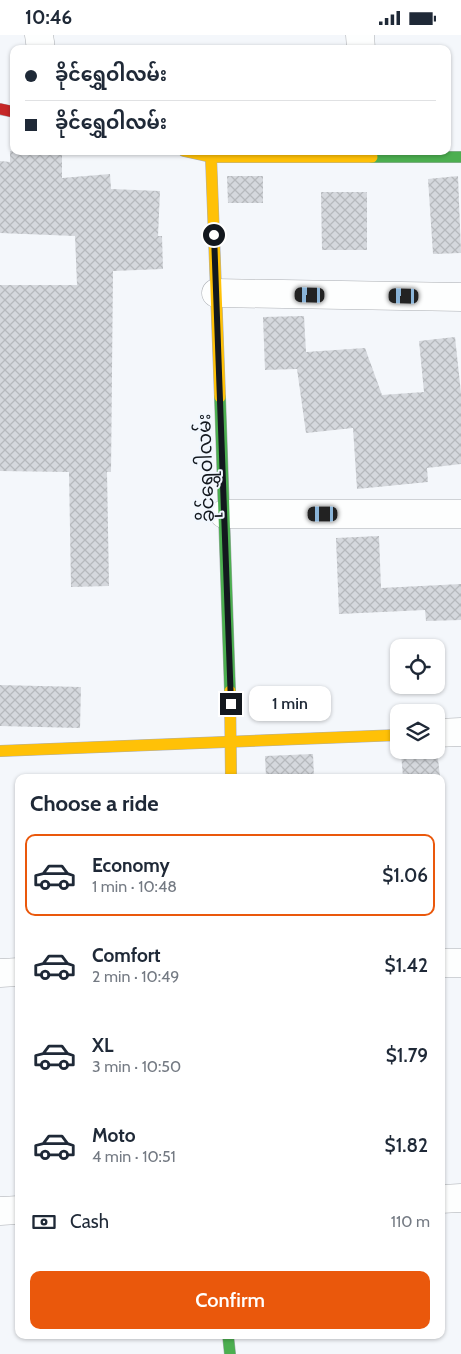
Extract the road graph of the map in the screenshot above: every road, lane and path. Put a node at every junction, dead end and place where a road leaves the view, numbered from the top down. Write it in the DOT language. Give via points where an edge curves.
graph roads {
  1 [pos="202,155"];
  2 [pos="319,155"];
  3 [pos="402,155"];
  4 [pos="211,157"];
  5 [pos="461,157"];
  6 [pos="216,293"];
  7 [pos="461,297"];
  8 [pos="224,513"];
  9 [pos="461,514"];
  10 [pos="461,731"];
  11 [pos="445,732"];
  12 [pos="390,735"];
  13 [pos="232,743"];
  14 [pos="0,751"];
  15 [pos="230,774"];
  16 [pos="445,963"];
  17 [pos="461,963"];
  18 [pos="15,972"];
  19 [pos="0,973"];
  20 [pos="445,1199"];
  21 [pos="461,1199"];
  22 [pos="15,1210"];
  23 [pos="0,1211"];
  24 [pos="228,1339"];
  25 [pos="230,1354"];
  1 -- 4 [label="street"];
  2 -- 4 [label="street"];
  3 -- 5 [label="street"];
  4 -- 6 [label="street, ခိုင်ရွှေဝါလမ်း"];
  6 -- 7 [label="street"];
  6 -- 8 [label="street, ခိုင်ရွှေဝါလမ်း"];
  8 -- 9 [label="street"];
  8 -- 13 [label="street, ခိုင်ရွှေဝါလမ်း"];
  10 -- 11 [label="street"];
  12 -- 13 [label="street"];
  13 -- 14 [label="street"];
  13 -- 15 [label="street, ခိုင်ရွှေဝါလမ်း"];
  16 -- 17 [label="street"];
  18 -- 19 [label="street"];
  20 -- 21 [label="street"];
  22 -- 23 [label="street"];
  24 -- 25 [label="street"];
}
